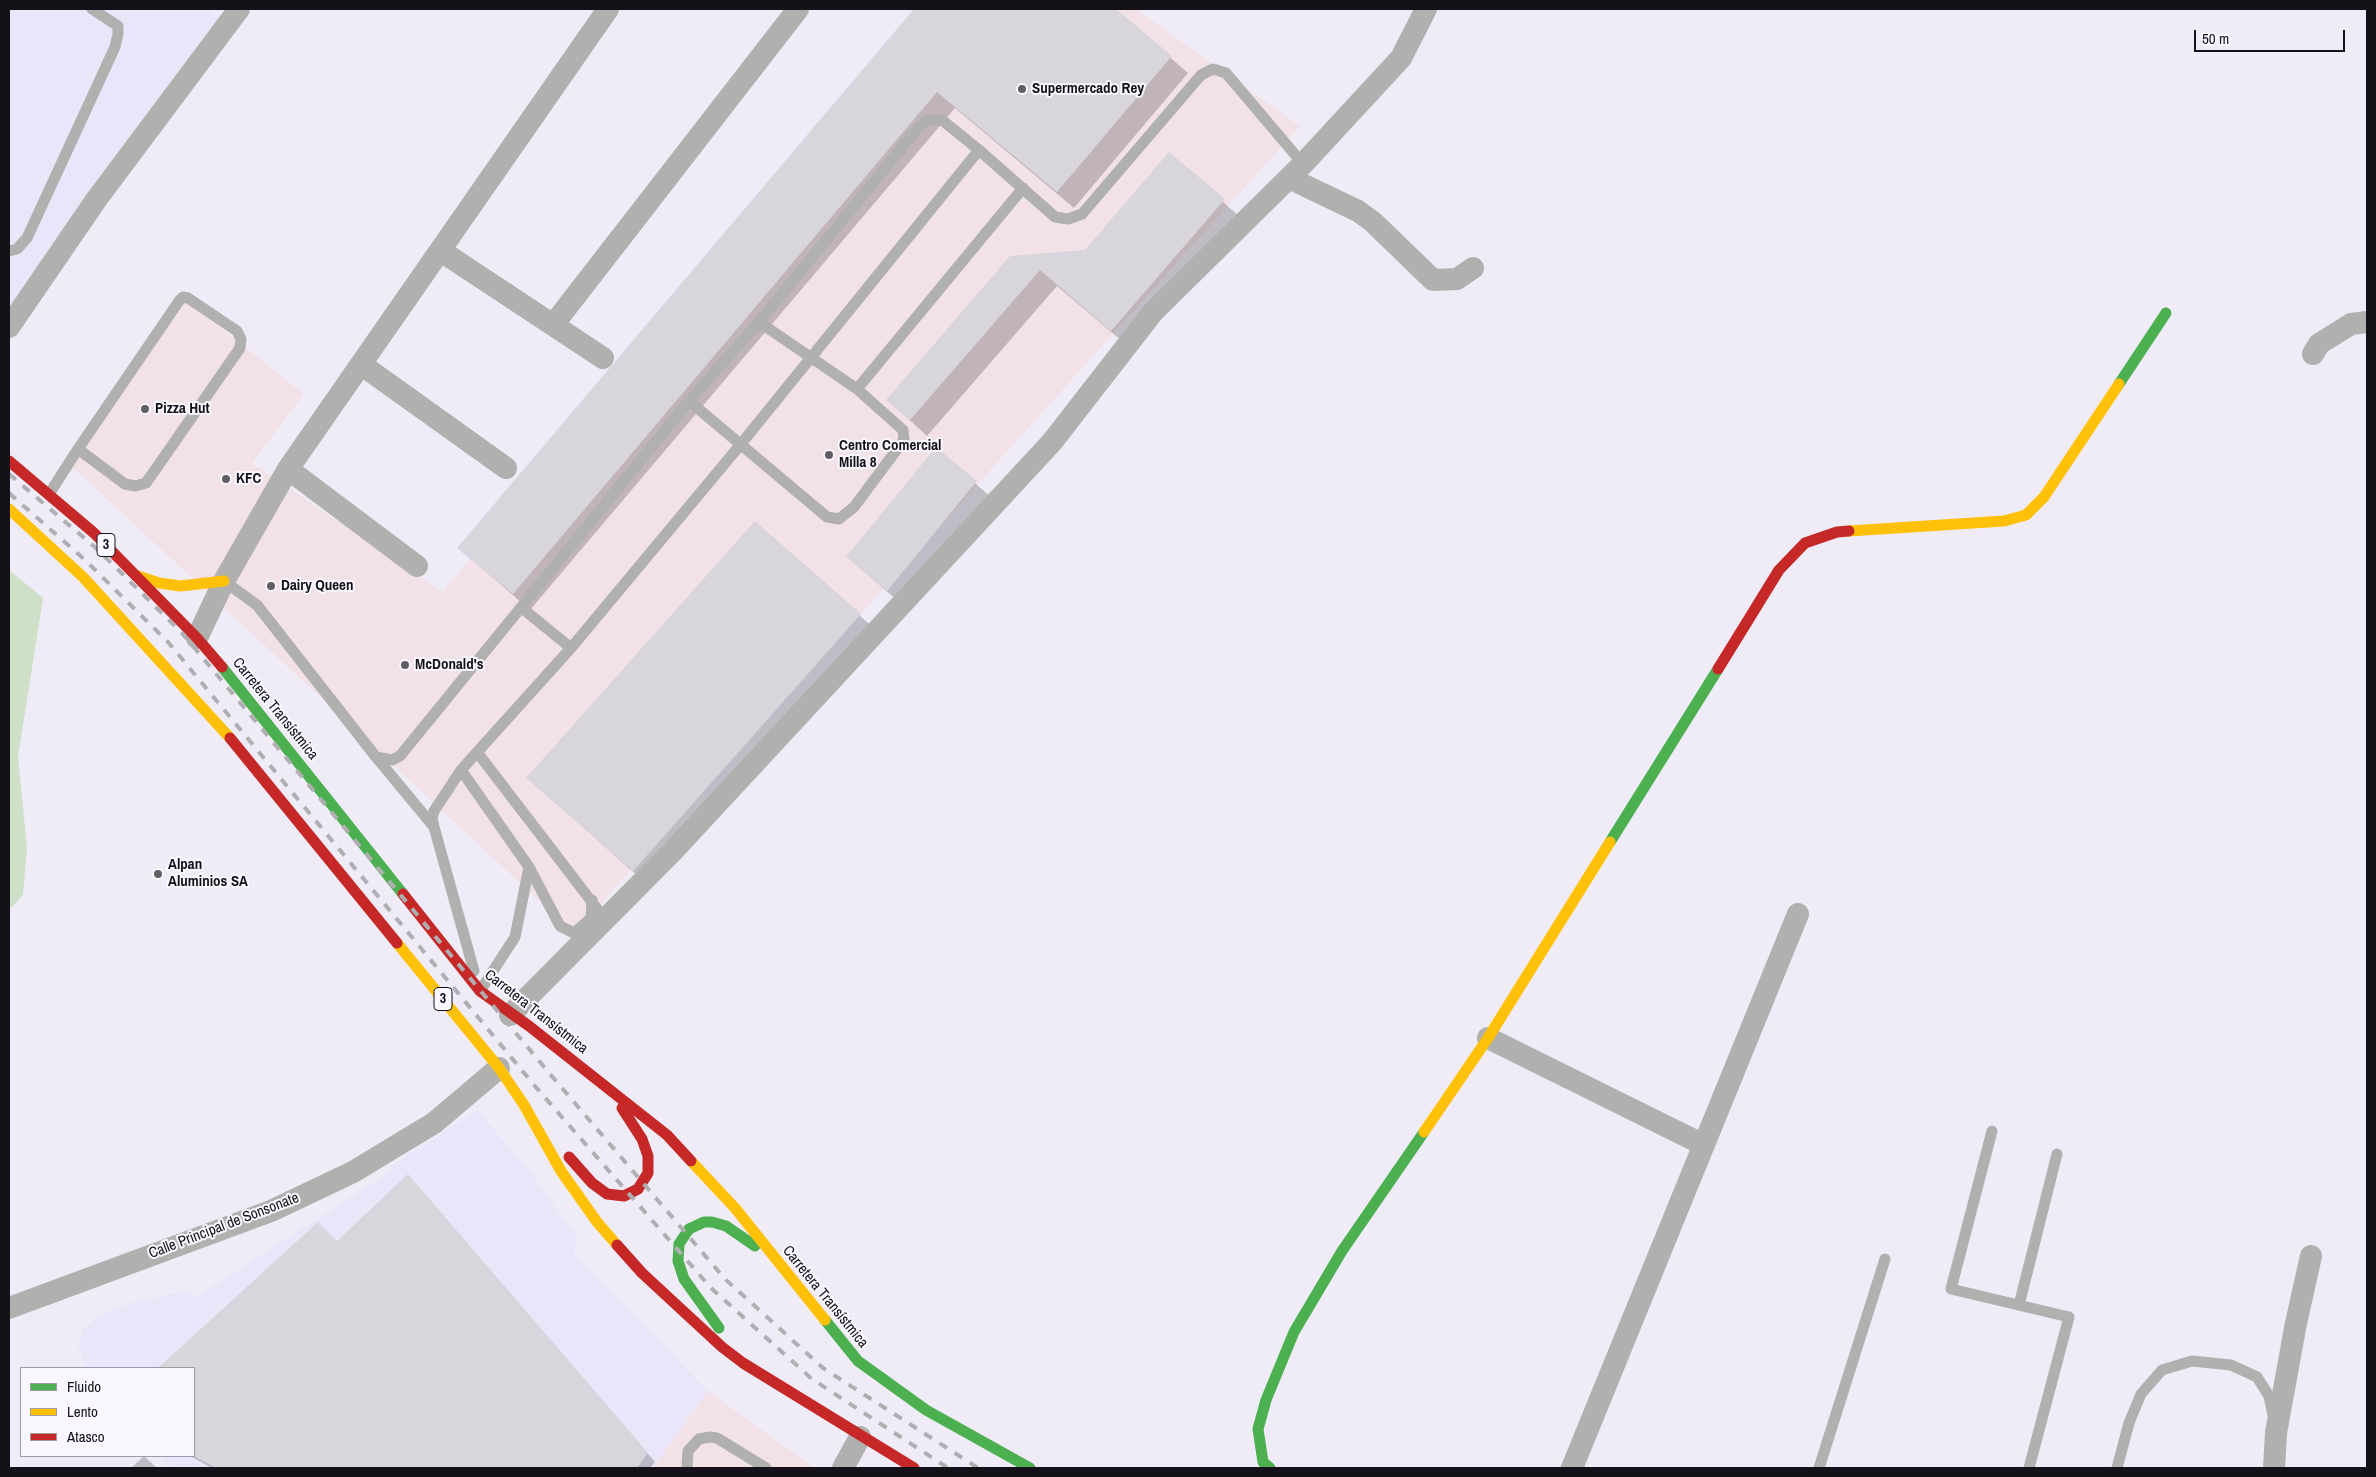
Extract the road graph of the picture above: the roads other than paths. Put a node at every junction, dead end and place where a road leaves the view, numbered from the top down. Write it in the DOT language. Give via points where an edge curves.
graph roads {
  1 [pos="92,9"];
  2 [pos="608,9"];
  3 [pos="798,9"];
  4 [pos="1426,9"];
  5 [pos="236,10"];
  6 [pos="979,150"];
  7 [pos="1296,171"];
  8 [pos="1023,188"];
  9 [pos="9,251"];
  10 [pos="441,251"];
  11 [pos="1473,268"];
  12 [pos="2166,313"];
  13 [pos="759,322"];
  14 [pos="2367,322"];
  15 [pos="553,325"];
  16 [pos="9,327"];
  17 [pos="2313,354"];
  18 [pos="603,358"];
  19 [pos="812,359"];
  20 [pos="362,365"];
  21 [pos="857,389"];
  22 [pos="689,401"];
  23 [pos="741,444"];
  24 [pos="78,450"];
  25 [pos="9,460"];
  26 [pos="506,468"];
  27 [pos="288,469"];
  28 [pos="48,494"];
  29 [pos="9,509"];
  30 [pos="417,566"];
  31 [pos="138,576"];
  32 [pos="224,581"];
  33 [pos="522,608"];
  34 [pos="197,638"];
  35 [pos="571,648"];
  36 [pos="477,752"];
  37 [pos="376,757"];
  38 [pos="461,770"];
  39 [pos="434,827"];
  40 [pos="529,867"];
  41 [pos="592,900"];
  42 [pos="1798,914"];
  43 [pos="606,919"];
  44 [pos="480,992"];
  45 [pos="510,1015"];
  46 [pos="1488,1038"];
  47 [pos="499,1068"];
  48 [pos="608,1088"];
  49 [pos="524,1105"];
  50 [pos="1992,1131"];
  51 [pos="1704,1145"];
  52 [pos="2057,1154"];
  53 [pos="2311,1256"];
  54 [pos="1885,1259"];
  55 [pos="778,1264"];
  56 [pos="2020,1305"];
  57 [pos="9,1308"];
  58 [pos="743,1363"];
  59 [pos="2276,1433"];
  60 [pos="860,1436"];
  61 [pos="900,1465"];
  62 [pos="687,1468"];
  63 [pos="766,1468"];
  64 [pos="843,1468"];
  65 [pos="927,1468"];
  66 [pos="1030,1468"];
  67 [pos="1270,1468"];
  68 [pos="1572,1468"];
  69 [pos="1819,1468"];
  70 [pos="2029,1468"];
  71 [pos="2117,1468"];
  72 [pos="2274,1468"];
  1 -- 9 [label="lane" via="118,26 115,47 27,238 17,249"];
  2 -- 10 [label="street"];
  3 -- 15 [label="street"];
  4 -- 7 [label="street" via="1401,58"];
  5 -- 16 [label="street" via="96,200"];
  6 -- 8 [label="lane"];
  6 -- 13 [label="lane" via="942,120 928,120 918,128"];
  6 -- 19 [label="lane"];
  7 -- 8 [label="lane" via="1226,73 1213,69 1201,75 1082,214 1068,220 1055,217"];
  7 -- 11 [label="street" via="1358,211 1433,280 1457,279"];
  7 -- 43 [label="street" via="1153,312 1052,442"];
  8 -- 21 [label="lane"];
  10 -- 15 [label="street"];
  10 -- 20 [label="street"];
  12 -- 46 [label="main road" via="2044,497 2026,515 2004,520 1837,532 1805,543 1779,570"];
  13 -- 19 [label="lane"];
  13 -- 22 [label="lane"];
  14 -- 17 [label="street" via="2351,324 2319,344"];
  15 -- 18 [label="street"];
  19 -- 21 [label="lane"];
  19 -- 23 [label="lane"];
  20 -- 26 [label="street"];
  20 -- 27 [label="street"];
  21 -- 23 [label="lane" via="904,430 904,440 854,507 839,518 827,517"];
  22 -- 23 [label="lane"];
  22 -- 33 [label="lane"];
  23 -- 35 [label="lane"];
  24 -- 24 [label="lane" via="183,298 188,298 237,331 241,339 240,348 146,483 136,486 125,484"];
  24 -- 28 [label="lane"];
  25 -- 28 [label="main road, Carretera Transístmica / 3"];
  27 -- 30 [label="street"];
  27 -- 32 [label="street"];
  28 -- 31 [label="main road, Carretera Transístmica / 3"];
  29 -- 47 [label="main road, 3" via="83,577 230,738"];
  31 -- 32 [label="main road" via="180,586"];
  31 -- 34 [label="main road, Carretera Transístmica / 3"];
  32 -- 34 [label="street"];
  32 -- 37 [label="lane" via="257,605"];
  33 -- 35 [label="lane"];
  33 -- 37 [label="lane" via="400,756 392,760"];
  34 -- 44 [label="main road, Carretera Transístmica / 3" via="263,716"];
  35 -- 36 [label="lane"];
  36 -- 38 [label="lane"];
  36 -- 41 [label="lane"];
  37 -- 39 [label="lane"];
  38 -- 39 [label="lane" via="434,811"];
  38 -- 40 [label="lane"];
  39 -- 44 [label="lane"];
  40 -- 41 [label="lane" via="560,926 567,930 574,933 591,918"];
  40 -- 44 [label="lane" via="515,937"];
  41 -- 43 [label="lane"];
  42 -- 51 [label="street"];
  43 -- 45 [label="street"];
  44 -- 45 [label="main road, Carretera Transístmica / 3"];
  45 -- 48 [label="main road, Carretera Transístmica / 3" via="529,1026"];
  46 -- 51 [label="street"];
  46 -- 67 [label="main road" via="1342,1251 1294,1332 1266,1400 1258,1430 1263,1462"];
  47 -- 49 [label="main road, 3"];
  47 -- 57 [label="street, Calle Principal de Sonsonate" via="434,1123 353,1172 271,1211"];
  48 -- 49 [label="main road" via="642,1139 648,1156 648,1173 644,1182 624,1196 607,1194 592,1183"];
  48 -- 55 [label="main road, Carretera Transístmica / 3" via="667,1134 735,1208"];
  49 -- 58 [label="main road, 3" via="561,1171 604,1229 642,1273"];
  50 -- 56 [label="lane" via="1951,1289"];
  51 -- 68 [label="street"];
  52 -- 56 [label="lane"];
  53 -- 59 [label="street"];
  54 -- 69 [label="lane"];
  55 -- 58 [label="main road" via="734,1230 712,1222 688,1229 679,1244 678,1261 684,1279"];
  55 -- 66 [label="main road, Carretera Transístmica / 3" via="858,1361 926,1410"];
  56 -- 70 [label="lane" via="2069,1317"];
  58 -- 60 [label="main road, 3"];
  59 -- 71 [label="lane" via="2269,1396 2257,1377 2231,1365 2192,1361 2162,1370 2141,1394"];
  59 -- 72 [label="street"];
  60 -- 61 [label="main road, 3"];
  60 -- 64 [label="street"];
  61 -- 65 [label="main road" via="905,1456"];
  62 -- 63 [label="lane" via="688,1451 705,1437 717,1438"];
}
